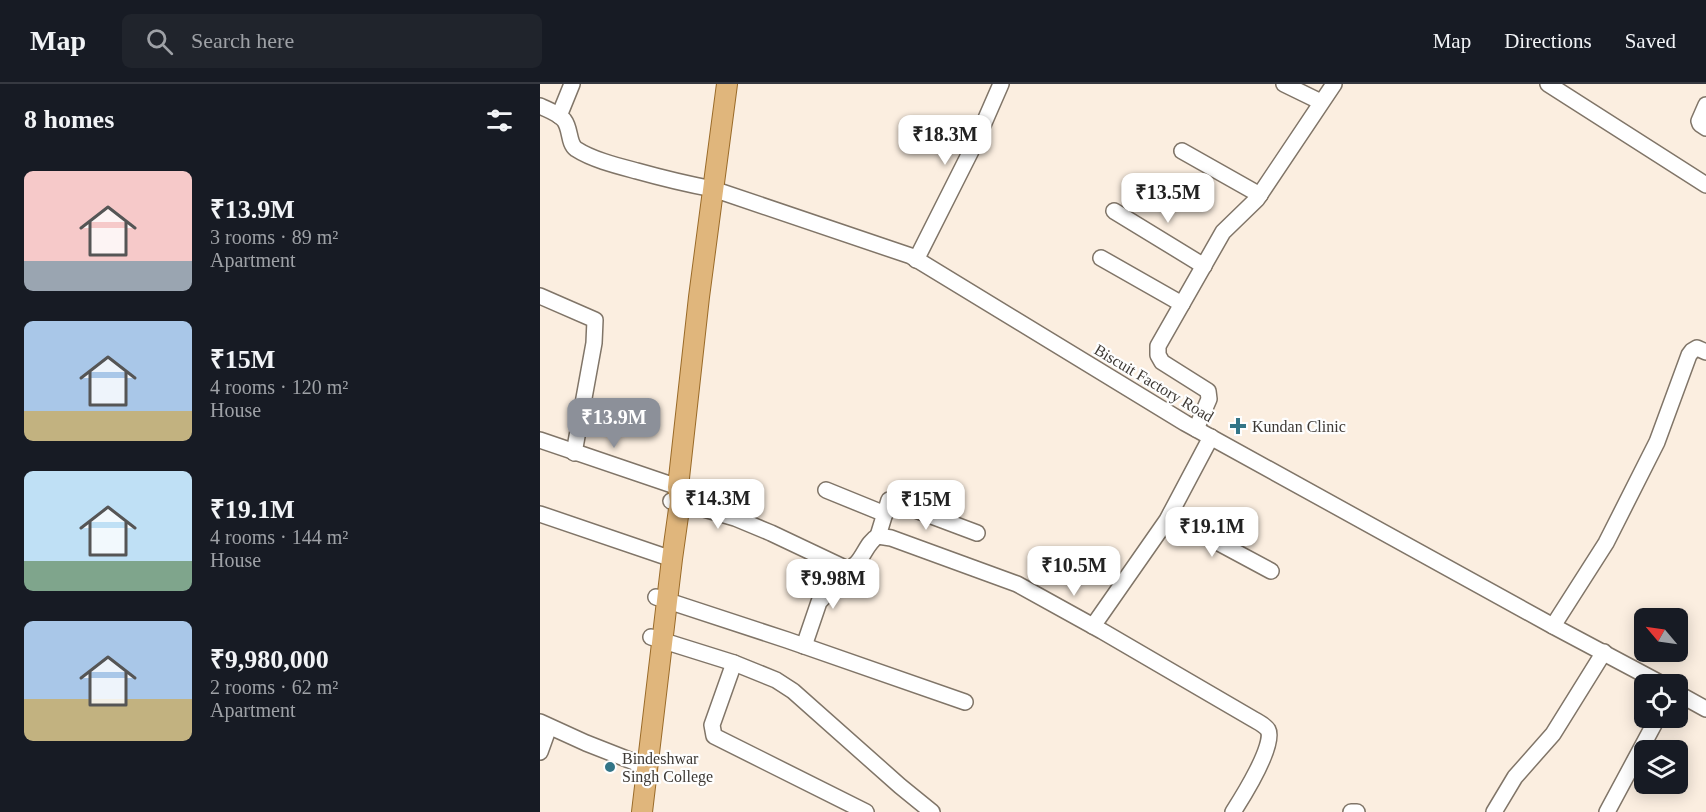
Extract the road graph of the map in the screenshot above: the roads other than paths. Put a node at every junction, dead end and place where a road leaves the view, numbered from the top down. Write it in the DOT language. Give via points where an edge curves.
graph roads {
  1 [pos="572,84"];
  2 [pos="727,84"];
  3 [pos="1000,84"];
  4 [pos="1284,84"];
  5 [pos="1334,84"];
  6 [pos="1548,84"];
  7 [pos="1321,102"];
  8 [pos="1706,105"];
  9 [pos="540,106"];
  10 [pos="559,116"];
  11 [pos="1706,128"];
  12 [pos="1182,151"];
  13 [pos="1706,185"];
  14 [pos="713,189"];
  15 [pos="1260,195"];
  16 [pos="1114,211"];
  17 [pos="1101,258"];
  18 [pos="916,260"];
  19 [pos="1204,266"];
  20 [pos="540,296"];
  21 [pos="1182,304"];
  22 [pos="1706,352"];
  23 [pos="1196,429"];
  24 [pos="1211,437"];
  25 [pos="540,440"];
  26 [pos="574,453"];
  27 [pos="826,490"];
  28 [pos="676,496"];
  29 [pos="1171,513"];
  30 [pos="540,514"];
  31 [pos="885,514"];
  32 [pos="977,533"];
  33 [pos="878,536"];
  34 [pos="666,558"];
  35 [pos="842,567"];
  36 [pos="1271,571"];
  37 [pos="662,599"];
  38 [pos="1093,626"];
  39 [pos="1553,626"];
  40 [pos="657,639"];
  41 [pos="804,646"];
  42 [pos="1604,652"];
  43 [pos="734,663"];
  44 [pos="1644,674"];
  45 [pos="1688,699"];
  46 [pos="965,702"];
  47 [pos="1706,709"];
  48 [pos="545,724"];
  49 [pos="1652,728"];
  50 [pos="540,752"];
  51 [pos="641,765"];
  52 [pos="630,812"];
  53 [pos="642,812"];
  54 [pos="866,812"];
  55 [pos="932,812"];
  56 [pos="1233,812"];
  57 [pos="1351,812"];
  58 [pos="1357,812"];
  59 [pos="1494,812"];
  60 [pos="1607,812"];
  1 -- 10 [label="street"];
  2 -- 14 [label="main road"];
  3 -- 18 [label="street"];
  4 -- 7 [label="street"];
  5 -- 7 [label="street"];
  6 -- 13 [label="street"];
  7 -- 15 [label="street"];
  8 -- 11 [label="street" via="1699,121"];
  9 -- 10 [label="street"];
  10 -- 14 [label="street, Biscuit Factory Road" via="578,150 610,164"];
  12 -- 15 [label="street"];
  14 -- 18 [label="street, Biscuit Factory Road"];
  14 -- 28 [label="main road"];
  15 -- 19 [label="street" via="1223,232"];
  16 -- 19 [label="street"];
  17 -- 21 [label="street"];
  18 -- 23 [label="street, Biscuit Factory Road"];
  19 -- 21 [label="street"];
  20 -- 26 [label="street" via="596,320"];
  21 -- 23 [label="street" via="1158,346 1158,355 1162,362 1208,392 1209,399"];
  22 -- 39 [label="street" via="1697,348 1689,355 1658,442 1606,543"];
  23 -- 24 [label="street, Biscuit Factory Road"];
  24 -- 29 [label="street"];
  24 -- 39 [label="street, Biscuit Factory Road"];
  25 -- 26 [label="street"];
  26 -- 28 [label="street"];
  27 -- 31 [label="street"];
  28 -- 34 [label="main road"];
  28 -- 35 [label="street" via="771,532"];
  29 -- 36 [label="street"];
  29 -- 38 [label="street"];
  30 -- 34 [label="street"];
  31 -- 32 [label="street" via="889,500"];
  31 -- 33 [label="street"];
  33 -- 35 [label="street" via="855,566"];
  33 -- 38 [label="street" via="1017,584"];
  34 -- 37 [label="main road"];
  35 -- 41 [label="street" via="834,586 819,602"];
  37 -- 40 [label="main road"];
  37 -- 41 [label="street"];
  38 -- 56 [label="street" via="1269,731 1266,751"];
  39 -- 42 [label="street, Biscuit Factory Road"];
  40 -- 43 [label="street"];
  40 -- 51 [label="main road"];
  41 -- 46 [label="street"];
  42 -- 44 [label="street, Biscuit Factory Road"];
  42 -- 59 [label="street" via="1553,734 1515,777"];
  43 -- 54 [label="street" via="712,725 714,736"];
  43 -- 55 [label="street" via="793,691"];
  45 -- 47 [label="street"];
  48 -- 50 [label="street"];
  48 -- 51 [label="street"];
  49 -- 60 [label="street"];
  51 -- 52 [label="main road"];
  51 -- 53 [label="main road"];
  57 -- 58 [label="street"];
}
